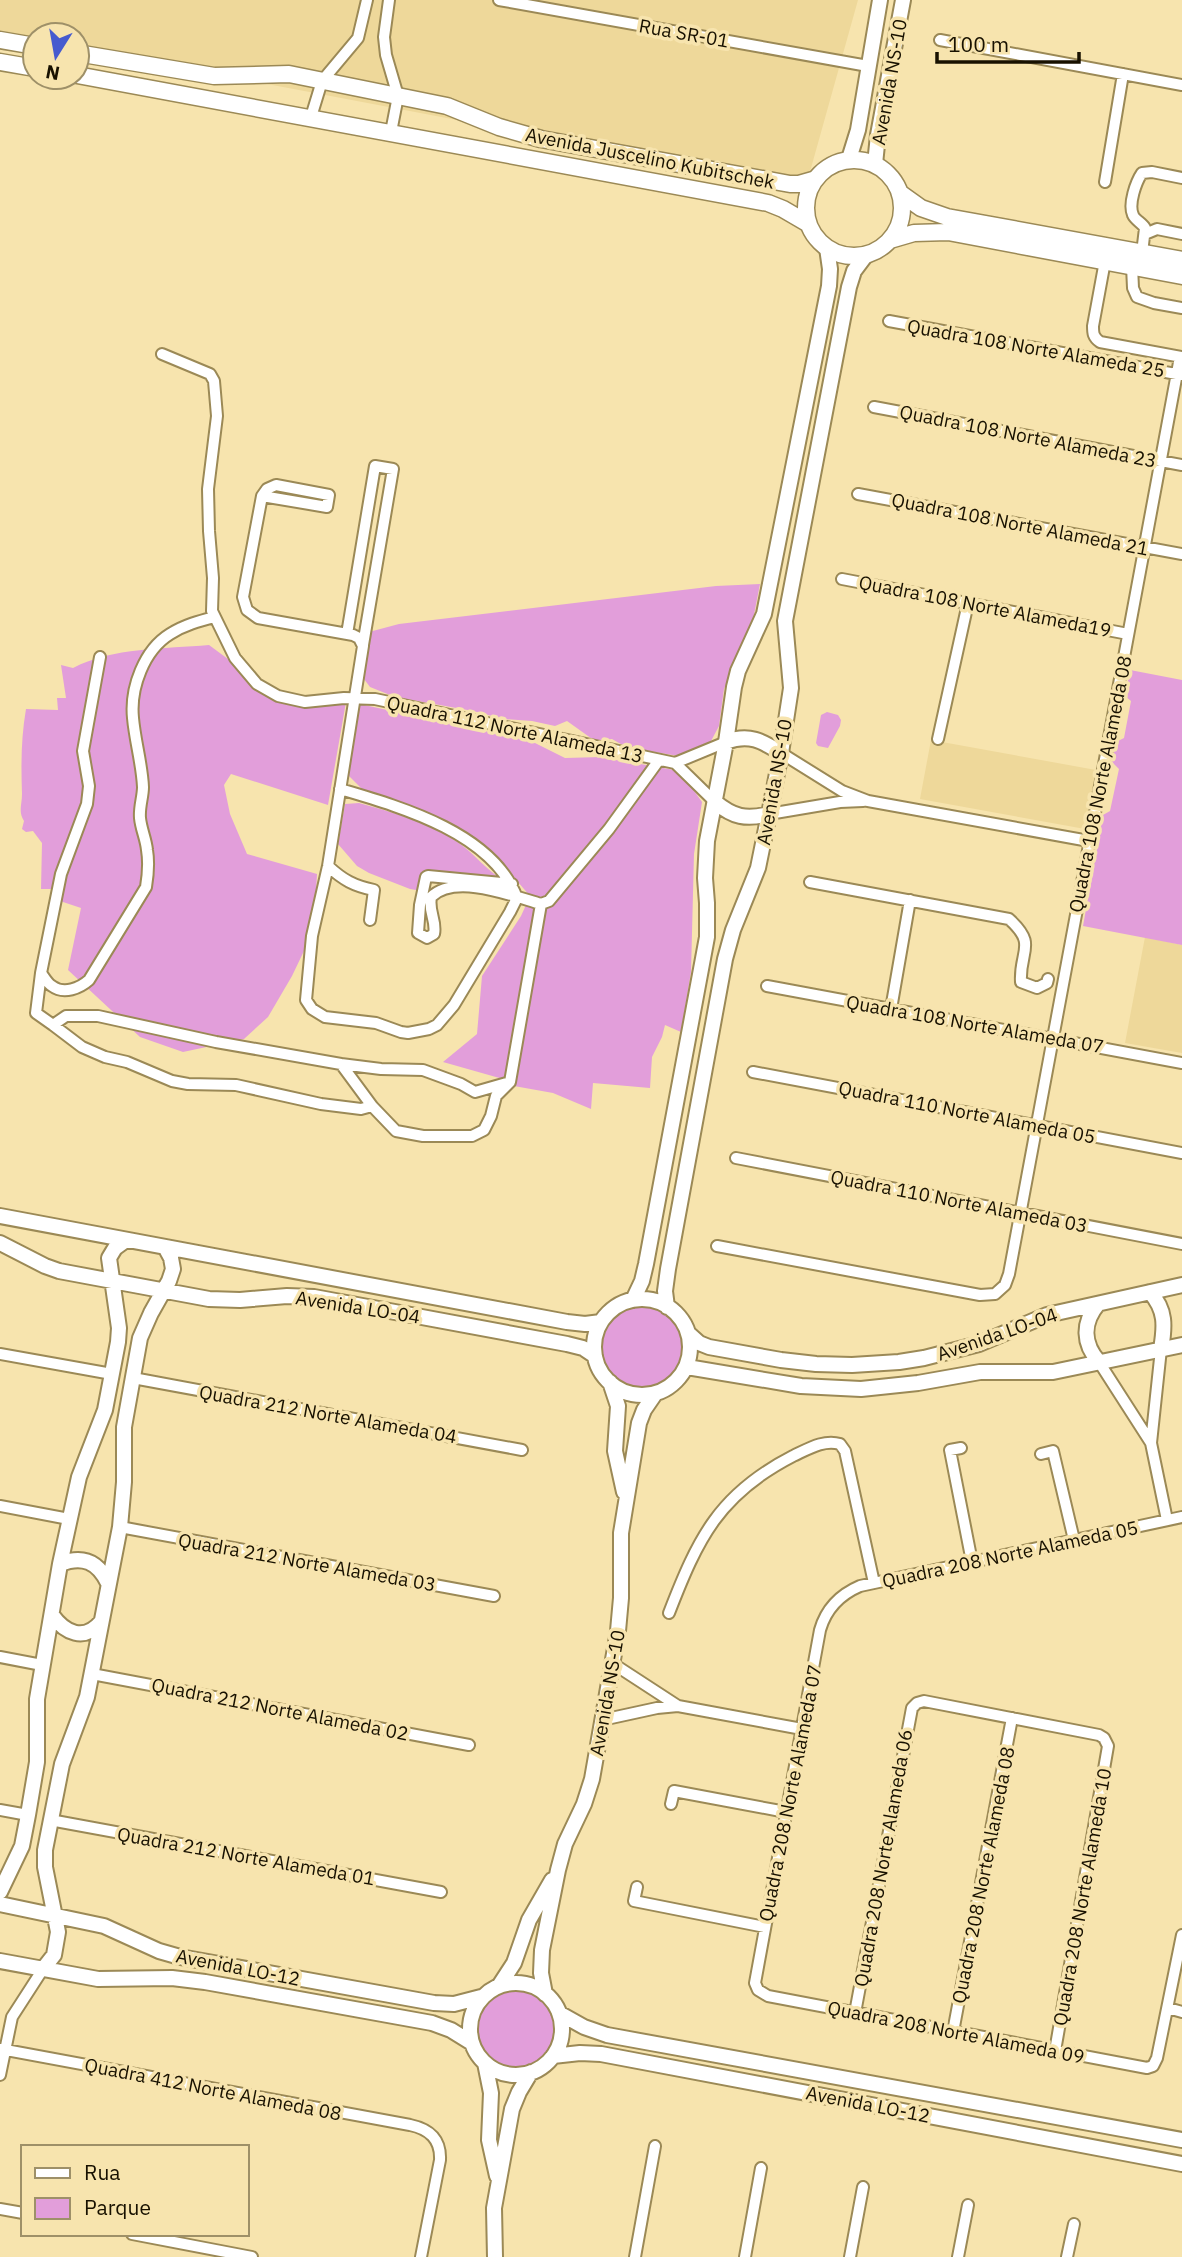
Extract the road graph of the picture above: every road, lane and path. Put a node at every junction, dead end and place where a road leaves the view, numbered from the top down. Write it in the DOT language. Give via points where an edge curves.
graph roads {
  1 [pos="367,0"];
  2 [pos="389,0"];
  3 [pos="499,0"];
  4 [pos="880,0"];
  5 [pos="903,0"];
  6 [pos="0,40"];
  7 [pos="940,40"];
  8 [pos="21,44"];
  9 [pos="91,55"];
  10 [pos="0,62"];
  11 [pos="21,66"];
  12 [pos="868,66"];
  13 [pos="1123,74"];
  14 [pos="91,78"];
  15 [pos="322,81"];
  16 [pos="1182,85"];
  17 [pos="398,96"];
  18 [pos="311,117"];
  19 [pos="391,132"];
  20 [pos="849,159"];
  21 [pos="876,164"];
  22 [pos="1182,178"];
  23 [pos="813,180"];
  24 [pos="1105,182"];
  25 [pos="900,193"];
  26 [pos="807,223"];
  27 [pos="1145,234"];
  28 [pos="1182,234"];
  29 [pos="890,240"];
  30 [pos="827,248"];
  31 [pos="866,255"];
  32 [pos="1137,259"];
  33 [pos="1182,260"];
  34 [pos="1105,261"];
  35 [pos="1182,276"];
  36 [pos="1182,308"];
  37 [pos="889,321"];
  38 [pos="162,354"];
  39 [pos="1181,357"];
  40 [pos="1179,374"];
  41 [pos="874,407"];
  42 [pos="1161,461"];
  43 [pos="1182,465"];
  44 [pos="858,494"];
  45 [pos="262,496"];
  46 [pos="1145,547"];
  47 [pos="1182,554"];
  48 [pos="842,579"];
  49 [pos="968,603"];
  50 [pos="215,617"];
  51 [pos="347,634"];
  52 [pos="1129,634"];
  53 [pos="363,646"];
  54 [pos="100,657"];
  55 [pos="354,700"];
  56 [pos="938,739"];
  57 [pos="726,743"];
  58 [pos="781,753"];
  59 [pos="659,760"];
  60 [pos="675,763"];
  61 [pos="341,789"];
  62 [pos="869,801"];
  63 [pos="715,802"];
  64 [pos="769,814"];
  65 [pos="1089,841"];
  66 [pos="328,866"];
  67 [pos="810,882"];
  68 [pos="512,884"];
  69 [pos="517,898"];
  70 [pos="911,900"];
  71 [pos="541,904"];
  72 [pos="370,920"];
  73 [pos="41,973"];
  74 [pos="1048,979"];
  75 [pos="767,986"];
  76 [pos="891,1009"];
  77 [pos="53,1025"];
  78 [pos="1054,1039"];
  79 [pos="1182,1063"];
  80 [pos="341,1065"];
  81 [pos="753,1072"];
  82 [pos="510,1082"];
  83 [pos="372,1106"];
  84 [pos="1037,1126"];
  85 [pos="1182,1153"];
  86 [pos="736,1158"];
  87 [pos="1021,1212"];
  88 [pos="0,1216"];
  89 [pos="127,1240"];
  90 [pos="0,1243"];
  91 [pos="1182,1244"];
  92 [pos="717,1246"];
  93 [pos="165,1247"];
  94 [pos="112,1281"];
  95 [pos="1182,1285"];
  96 [pos="163,1290"];
  97 [pos="1150,1292"];
  98 [pos="633,1300"];
  99 [pos="1098,1304"];
  100 [pos="667,1307"];
  101 [pos="601,1322"];
  102 [pos="689,1334"];
  103 [pos="1182,1345"];
  104 [pos="1161,1349"];
  105 [pos="0,1354"];
  106 [pos="594,1356"];
  107 [pos="1099,1362"];
  108 [pos="687,1367"];
  109 [pos="112,1374"];
  110 [pos="133,1378"];
  111 [pos="610,1382"];
  112 [pos="655,1394"];
  113 [pos="1151,1443"];
  114 [pos="961,1448"];
  115 [pos="522,1450"];
  116 [pos="1041,1454"];
  117 [pos="0,1506"];
  118 [pos="624,1511"];
  119 [pos="1182,1517"];
  120 [pos="69,1518"];
  121 [pos="1167,1520"];
  122 [pos="120,1527"];
  123 [pos="1074,1540"];
  124 [pos="972,1562"];
  125 [pos="60,1564"];
  126 [pos="108,1583"];
  127 [pos="874,1583"];
  128 [pos="494,1596"];
  129 [pos="840,1598"];
  130 [pos="669,1613"];
  131 [pos="52,1615"];
  132 [pos="101,1622"];
  133 [pos="0,1657"];
  134 [pos="612,1663"];
  135 [pos="42,1665"];
  136 [pos="92,1674"];
  137 [pos="678,1706"];
  138 [pos="1012,1718"];
  139 [pos="602,1720"];
  140 [pos="802,1729"];
  141 [pos="469,1745"];
  142 [pos="671,1804"];
  143 [pos="0,1810"];
  144 [pos="786,1812"];
  145 [pos="28,1815"];
  146 [pos="50,1820"];
  147 [pos="558,1870"];
  148 [pos="637,1887"];
  149 [pos="0,1892"];
  150 [pos="441,1892"];
  151 [pos="0,1904"];
  152 [pos="54,1914"];
  153 [pos="765,1927"];
  154 [pos="1182,1935"];
  155 [pos="0,1961"];
  156 [pos="43,1969"];
  157 [pos="499,1986"];
  158 [pos="760,1992"];
  159 [pos="545,1994"];
  160 [pos="481,1997"];
  161 [pos="1168,2008"];
  162 [pos="1182,2012"];
  163 [pos="559,2013"];
  164 [pos="855,2013"];
  165 [pos="953,2032"];
  166 [pos="472,2043"];
  167 [pos="2,2049"];
  168 [pos="1055,2051"];
  169 [pos="553,2056"];
  170 [pos="485,2063"];
  171 [pos="531,2072"];
  172 [pos="0,2075"];
  173 [pos="1182,2140"];
  174 [pos="655,2146"];
  175 [pos="1182,2164"];
  176 [pos="761,2168"];
  177 [pos="498,2185"];
  178 [pos="863,2188"];
  179 [pos="968,2205"];
  180 [pos="0,2209"];
  181 [pos="21,2213"];
  182 [pos="1074,2224"];
  183 [pos="142,2236"];
  184 [pos="252,2257"];
  185 [pos="421,2257"];
  186 [pos="495,2257"];
  187 [pos="635,2257"];
  188 [pos="745,2257"];
  189 [pos="850,2257"];
  190 [pos="958,2257"];
  191 [pos="1067,2257"];
  1 -- 15 [label="street" via="358,38"];
  2 -- 17 [label="street" via="384,37"];
  3 -- 12 [label="street, Rua SR-01"];
  4 -- 12 [label="street, Avenida NS-10"];
  5 -- 21 [label="street, Avenida NS-10"];
  6 -- 8 [label="main road"];
  7 -- 13 [label="street"];
  9 -- 15 [label="main road, Avenida Juscelino Kubitschek" via="214,76 289,74"];
  10 -- 11 [label="main road"];
  12 -- 20 [label="street, Avenida NS-10"];
  13 -- 16 [label="street"];
  13 -- 24 [label="street"];
  14 -- 18 [label="main road, Avenida Juscelino Kubitschek"];
  15 -- 17 [label="main road, Avenida Juscelino Kubitschek"];
  15 -- 18 [label="street"];
  17 -- 19 [label="street"];
  17 -- 23 [label="main road, Avenida Juscelino Kubitschek" via="447,106 541,139 790,184"];
  18 -- 19 [label="main road, Avenida Juscelino Kubitschek"];
  19 -- 26 [label="main road, Avenida Juscelino Kubitschek" via="768,203"];
  20 -- 21 [label="main road"];
  20 -- 23 [label="main road" via="829,166"];
  21 -- 25 [label="main road" via="891,176"];
  22 -- 27 [label="street" via="1152,172 1138,178 1132,213 1143,224"];
  23 -- 26 [label="main road" via="805,201"];
  25 -- 29 [label="main road" via="901,218"];
  25 -- 32 [label="main road" via="947,217"];
  26 -- 30 [label="main road"];
  27 -- 28 [label="street" via="1157,229"];
  27 -- 32 [label="street"];
  29 -- 31 [label="main road"];
  29 -- 34 [label="main road" via="914,233 948,232"];
  30 -- 31 [label="main road" via="838,254"];
  30 -- 57 [label="street" via="829,286 764,614 738,671"];
  31 -- 58 [label="street, Avenida NS-10" via="849,287 785,621 791,688"];
  32 -- 33 [label="main road"];
  32 -- 34 [label="main road"];
  32 -- 35 [label="main road"];
  32 -- 36 [label="street" via="1136,296"];
  34 -- 39 [label="street" via="1093,326 1096,339"];
  37 -- 40 [label="street, Quadra 108 Norte Alameda 25"];
  38 -- 50 [label="street" via="210,374 214,381 217,416 208,499"];
  39 -- 40 [label="street, Quadra 108 Norte Alameda 08"];
  40 -- 42 [label="street, Quadra 108 Norte Alameda 08"];
  41 -- 42 [label="street, Quadra 108 Norte Alameda 23"];
  42 -- 43 [label="street, Quadra 108 Norte Alameda 23"];
  42 -- 46 [label="street, Quadra 108 Norte Alameda 08"];
  44 -- 46 [label="street, Quadra 108 Norte Alameda 21"];
  45 -- 45 [label="street" via="276,485 329,495 327,508"];
  45 -- 51 [label="street" via="243,597 247,610 258,618"];
  46 -- 47 [label="street, Quadra 108 Norte Alameda 21"];
  46 -- 52 [label="street, Quadra 108 Norte Alameda 08"];
  48 -- 49 [label="street, Quadra 108 Norte Alameda19"];
  49 -- 52 [label="street, Quadra 108 Norte Alameda19"];
  49 -- 56 [label="street"];
  50 -- 55 [label="street, Quadra 112 Norte Alameda 13" via="235,658 257,684 278,696 305,702"];
  50 -- 73 [label="street" via="192,622 168,635 152,651 136,682 132,703 143,789 140,821 148,850 146,887 83,986 60,990"];
  51 -- 53 [label="street" via="359,638"];
  51 -- 53 [label="street" via="375,466 393,469"];
  52 -- 65 [label="street, Quadra 108 Norte Alameda 08"];
  53 -- 55 [label="street"];
  54 -- 73 [label="street" via="83,751 88,804 61,874"];
  55 -- 59 [label="street, Quadra 112 Norte Alameda 13" via="375,699"];
  55 -- 61 [label="street"];
  57 -- 58 [label="street" via="753,738"];
  57 -- 60 [label="street"];
  57 -- 63 [label="street"];
  58 -- 62 [label="street" via="842,791"];
  58 -- 64 [label="street, Avenida NS-10"];
  59 -- 60 [label="street, Quadra 112 Norte Alameda 13"];
  59 -- 71 [label="street" via="554,897"];
  60 -- 63 [label="street"];
  61 -- 66 [label="street"];
  61 -- 68 [label="street" via="402,808 456,834"];
  62 -- 64 [label="street"];
  62 -- 65 [label="street"];
  63 -- 64 [label="street" via="741,818"];
  63 -- 98 [label="street" via="705,859 708,919 702,964 646,1264"];
  64 -- 100 [label="street, Avenida NS-10" via="758,868 727,951 668,1269"];
  65 -- 78 [label="street, Quadra 108 Norte Alameda 08"];
  66 -- 69 [label="street" via="306,1000 325,1017 376,1023 401,1032 429,1029 446,1016"];
  66 -- 72 [label="street" via="357,887 374,890"];
  67 -- 70 [label="street"];
  68 -- 69 [label="street"];
  68 -- 69 [label="street" via="426,877 418,933 427,938 434,934 429,906 440,890 480,887"];
  69 -- 71 [label="street"];
  70 -- 74 [label="street" via="1009,919 1026,945 1021,982 1037,988"];
  70 -- 76 [label="street"];
  71 -- 82 [label="street"];
  73 -- 77 [label="street" via="36,1013"];
  75 -- 76 [label="street, Quadra 108 Norte Alameda 07"];
  76 -- 78 [label="street, Quadra 108 Norte Alameda 07"];
  77 -- 80 [label="street" via="66,1016 98,1016"];
  77 -- 83 [label="street" via="82,1047 172,1081 236,1085 361,1109"];
  78 -- 79 [label="street, Quadra 108 Norte Alameda 07"];
  78 -- 84 [label="street, Quadra 108 Norte Alameda 08"];
  80 -- 82 [label="street" via="422,1070 475,1092"];
  80 -- 83 [label="street"];
  81 -- 84 [label="street, Quadra 110 Norte Alameda 05"];
  82 -- 83 [label="street" via="496,1096 484,1130 472,1136 396,1131"];
  84 -- 85 [label="street, Quadra 110 Norte Alameda 05"];
  84 -- 87 [label="street, Quadra 108 Norte Alameda 08"];
  86 -- 87 [label="street, Quadra 110 Norte Alameda 03"];
  87 -- 91 [label="street, Quadra 110 Norte Alameda 03"];
  87 -- 92 [label="street, Quadra 108 Norte Alameda 08" via="1005,1285 988,1296"];
  88 -- 89 [label="street, Avenida LO-04"];
  89 -- 93 [label="street, Avenida LO-04"];
  89 -- 94 [label="street" via="110,1258"];
  90 -- 94 [label="street, Avenida LO-04" via="52,1269"];
  93 -- 96 [label="street" via="173,1269"];
  93 -- 101 [label="street, Avenida LO-04" via="568,1322"];
  94 -- 96 [label="street, Avenida LO-04"];
  94 -- 109 [label="street" via="119,1333"];
  95 -- 97 [label="street, Avenida LO-04"];
  96 -- 106 [label="street, Avenida LO-04" via="215,1300 314,1297 567,1344"];
  96 -- 110 [label="street" via="140,1338"];
  97 -- 99 [label="street, Avenida LO-04"];
  97 -- 104 [label="street" via="1163,1311"];
  98 -- 100 [label="street"];
  98 -- 101 [label="street"];
  99 -- 102 [label="street, Avenida LO-04" via="1038,1318 964,1348 887,1363 781,1360 709,1346"];
  99 -- 107 [label="street" via="1086,1331 1088,1346"];
  100 -- 102 [label="street"];
  101 -- 106 [label="street"];
  102 -- 108 [label="street"];
  103 -- 104 [label="street, Avenida LO-04"];
  104 -- 107 [label="street, Avenida LO-04"];
  104 -- 113 [label="street"];
  105 -- 109 [label="street"];
  106 -- 111 [label="street, Avenida NS-10"];
  107 -- 108 [label="street, Avenida LO-04" via="1053,1372 980,1372 847,1389 775,1383"];
  107 -- 113 [label="street"];
  108 -- 112 [label="street, Avenida NS-10" via="672,1385"];
  109 -- 120 [label="street" via="105,1410"];
  110 -- 115 [label="street, Quadra 212 Norte Alameda 04"];
  110 -- 122 [label="street" via="124,1427"];
  111 -- 112 [label="street" via="631,1394"];
  111 -- 118 [label="street, Avenida NS-10" via="618,1406 615,1451"];
  112 -- 118 [label="street, Avenida NS-10" via="640,1418"];
  113 -- 121 [label="street"];
  114 -- 124 [label="street" via="950,1450"];
  116 -- 123 [label="street" via="1053,1451"];
  117 -- 120 [label="street"];
  118 -- 134 [label="street, Avenida NS-10" via="621,1612"];
  119 -- 121 [label="street, Quadra 208 Norte Alameda 05"];
  120 -- 125 [label="street"];
  121 -- 123 [label="street, Quadra 208 Norte Alameda 05"];
  122 -- 126 [label="street"];
  122 -- 128 [label="street, Quadra 212 Norte Alameda 03"];
  123 -- 124 [label="street, Quadra 208 Norte Alameda 05"];
  124 -- 127 [label="street, Quadra 208 Norte Alameda 05"];
  125 -- 126 [label="street" via="81,1560 95,1564"];
  125 -- 131 [label="street"];
  126 -- 132 [label="street"];
  127 -- 129 [label="street, Quadra 208 Norte Alameda 05"];
  127 -- 130 [label="street" via="845,1452 839,1444 828,1442 776,1465 734,1495 697,1545"];
  129 -- 140 [label="street, Quadra 208 Norte Alameda 07" via="821,1626"];
  131 -- 132 [label="street" via="59,1625 77,1634 90,1632"];
  131 -- 135 [label="street"];
  132 -- 136 [label="street"];
  133 -- 135 [label="street"];
  134 -- 137 [label="street"];
  134 -- 139 [label="street, Avenida NS-10"];
  135 -- 145 [label="street" via="36,1773"];
  136 -- 141 [label="street, Quadra 212 Norte Alameda 02"];
  136 -- 146 [label="street" via="83,1713 62,1764"];
  137 -- 139 [label="street"];
  137 -- 140 [label="street"];
  138 -- 164 [label="street, Quadra 208 Norte Alameda 06" via="924,1701 910,1712"];
  138 -- 165 [label="street, Quadra 208 Norte Alameda 08"];
  138 -- 168 [label="street, Quadra 208 Norte Alameda 10" via="1096,1734 1103,1737 1108,1750"];
  139 -- 147 [label="street, Avenida NS-10" via="589,1789"];
  140 -- 144 [label="street, Quadra 208 Norte Alameda 07"];
  142 -- 144 [label="street" via="674,1791"];
  143 -- 145 [label="street"];
  144 -- 153 [label="street, Quadra 208 Norte Alameda 07"];
  145 -- 149 [label="street" via="22,1846"];
  146 -- 150 [label="street, Quadra 212 Norte Alameda 01"];
  146 -- 152 [label="street" via="45,1867"];
  147 -- 157 [label="street, Avenida NS-10"];
  147 -- 159 [label="street, Avenida NS-10" via="542,1950"];
  148 -- 153 [label="street" via="635,1901"];
  151 -- 152 [label="street, Avenida LO-12"];
  152 -- 156 [label="street" via="58,1941"];
  152 -- 160 [label="street, Avenida LO-12" via="110,1928 180,1956 441,2004"];
  153 -- 158 [label="street, Quadra 208 Norte Alameda 07" via="755,1983"];
  154 -- 161 [label="street"];
  155 -- 156 [label="street, Avenida LO-12"];
  156 -- 166 [label="street, Avenida LO-12" via="104,1980 172,1978 213,1983 432,2023"];
  156 -- 167 [label="street" via="12,2017"];
  157 -- 159 [label="street" via="524,1983"];
  157 -- 160 [label="street, Avenida NS-10"];
  158 -- 164 [label="street, Quadra 208 Norte Alameda 09"];
  159 -- 163 [label="street"];
  160 -- 166 [label="street" via="470,2020"];
  161 -- 162 [label="street"];
  161 -- 168 [label="street, Quadra 208 Norte Alameda 09" via="1153,2066 1142,2068"];
  163 -- 169 [label="street" via="562,2034"];
  163 -- 173 [label="street, Avenida LO-12" via="607,2035"];
  164 -- 165 [label="street, Quadra 208 Norte Alameda 09"];
  165 -- 168 [label="street, Quadra 208 Norte Alameda 09"];
  166 -- 170 [label="street"];
  167 -- 172 [label="street"];
  167 -- 185 [label="street, Quadra 412 Norte Alameda 08" via="426,2130 441,2154"];
  169 -- 171 [label="street"];
  169 -- 175 [label="street, Avenida LO-12" via="601,2054"];
  170 -- 171 [label="street" via="508,2074"];
  170 -- 177 [label="street" via="491,2093 489,2136"];
  171 -- 177 [label="street" via="514,2104"];
  174 -- 187 [label="street"];
  176 -- 188 [label="street"];
  177 -- 186 [label="street"];
  178 -- 189 [label="street"];
  179 -- 190 [label="street"];
  180 -- 181 [label="street"];
  182 -- 191 [label="street"];
  183 -- 184 [label="street"];
}
